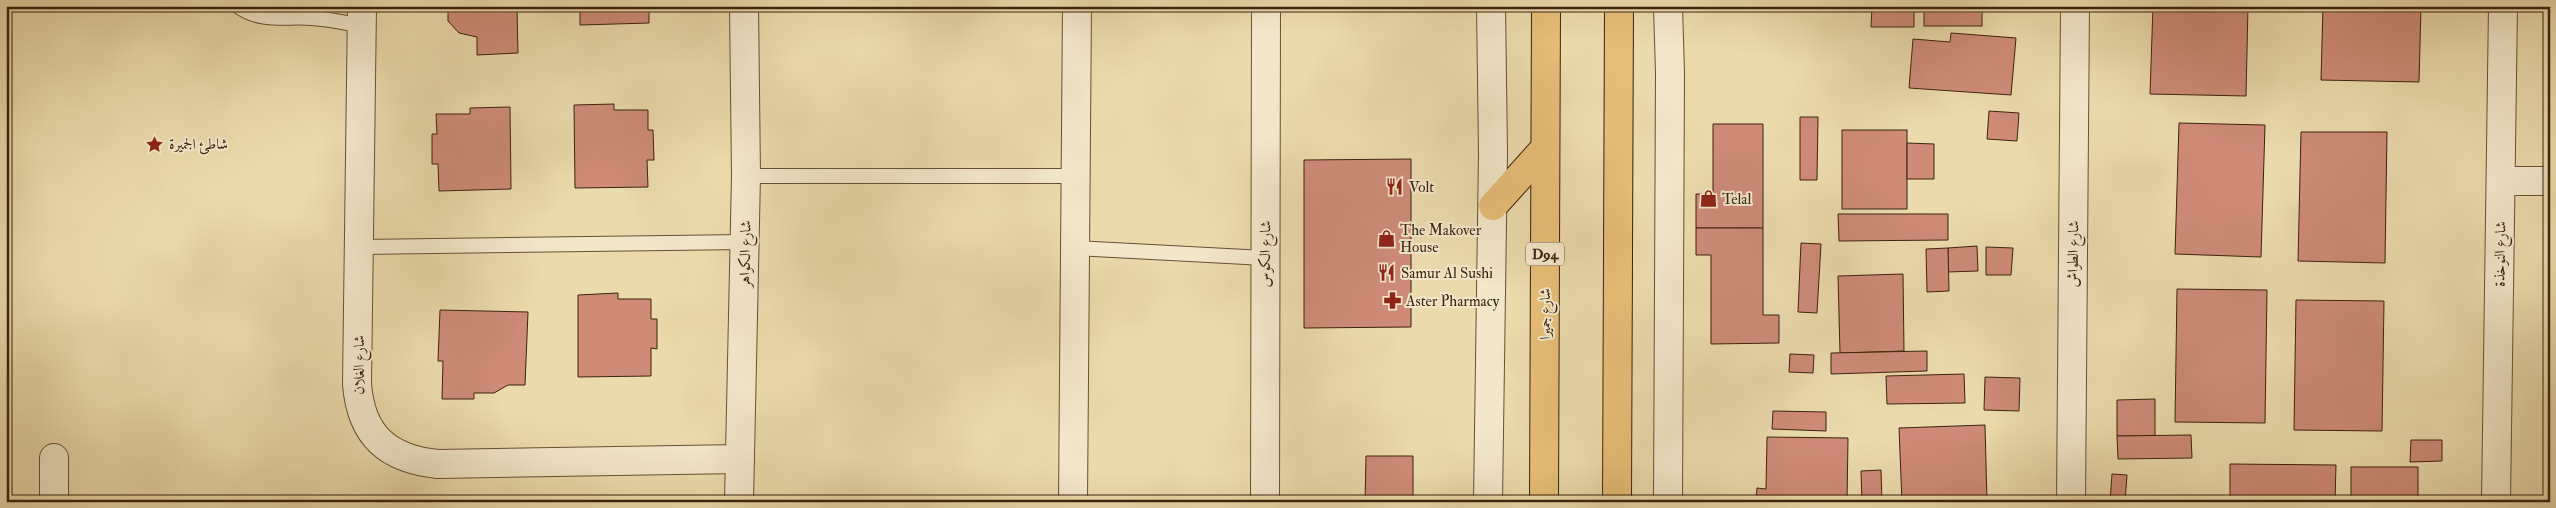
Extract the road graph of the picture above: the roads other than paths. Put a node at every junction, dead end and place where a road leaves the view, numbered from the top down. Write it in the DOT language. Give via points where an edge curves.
graph roads {
  1 [pos="238,6"];
  2 [pos="744,6"];
  3 [pos="1077,6"];
  4 [pos="1266,6"];
  5 [pos="1491,6"];
  6 [pos="1546,6"];
  7 [pos="1620,6"];
  8 [pos="1668,6"];
  9 [pos="2075,6"];
  10 [pos="2504,6"];
  11 [pos="362,16"];
  12 [pos="1545,148"];
  13 [pos="746,176"];
  14 [pos="1076,176"];
  15 [pos="2502,181"];
  16 [pos="2550,181"];
  17 [pos="1493,206"];
  18 [pos="745,242"];
  19 [pos="360,247"];
  20 [pos="1075,248"];
  21 [pos="1265,258"];
  22 [pos="54,458"];
  23 [pos="740,459"];
  24 [pos="54,502"];
  25 [pos="739,502"];
  26 [pos="1073,502"];
  27 [pos="1265,502"];
  28 [pos="1488,502"];
  29 [pos="1544,502"];
  30 [pos="1617,502"];
  31 [pos="1668,502"];
  32 [pos="2071,502"];
  33 [pos="2496,502"];
  1 -- 11 [label="lane" via="263,19"];
  2 -- 13 [label="street, شارع الكواهر"];
  3 -- 14 [label="street"];
  4 -- 21 [label="street, شارع الكوس"];
  5 -- 17 [label="street"];
  6 -- 12 [label="main road, شارع جميرا / D94"];
  7 -- 30 [label="main road"];
  8 -- 31 [label="street"];
  9 -- 32 [label="street, شارع الطواش"];
  10 -- 15 [label="street, شارع النوخذة"];
  11 -- 19 [label="street, شارع الغلان"];
  12 -- 17 [label="main road"];
  12 -- 29 [label="main road, شارع جميرا / D94"];
  13 -- 14 [label="lane"];
  13 -- 18 [label="street, شارع الكواهر"];
  14 -- 20 [label="street"];
  15 -- 16 [label="street"];
  15 -- 33 [label="street, شارع النوخذة"];
  17 -- 28 [label="street"];
  18 -- 19 [label="lane"];
  18 -- 23 [label="street, شارع الكواهر"];
  19 -- 23 [label="street, شارع الغلان" via="359,405 367,425 380,442 397,455 417,462 438,464"];
  20 -- 21 [label="lane"];
  20 -- 26 [label="street"];
  21 -- 27 [label="street, شارع الكوس"];
  22 -- 24 [label="street"];
  23 -- 25 [label="street, شارع الكواهر"];
}
